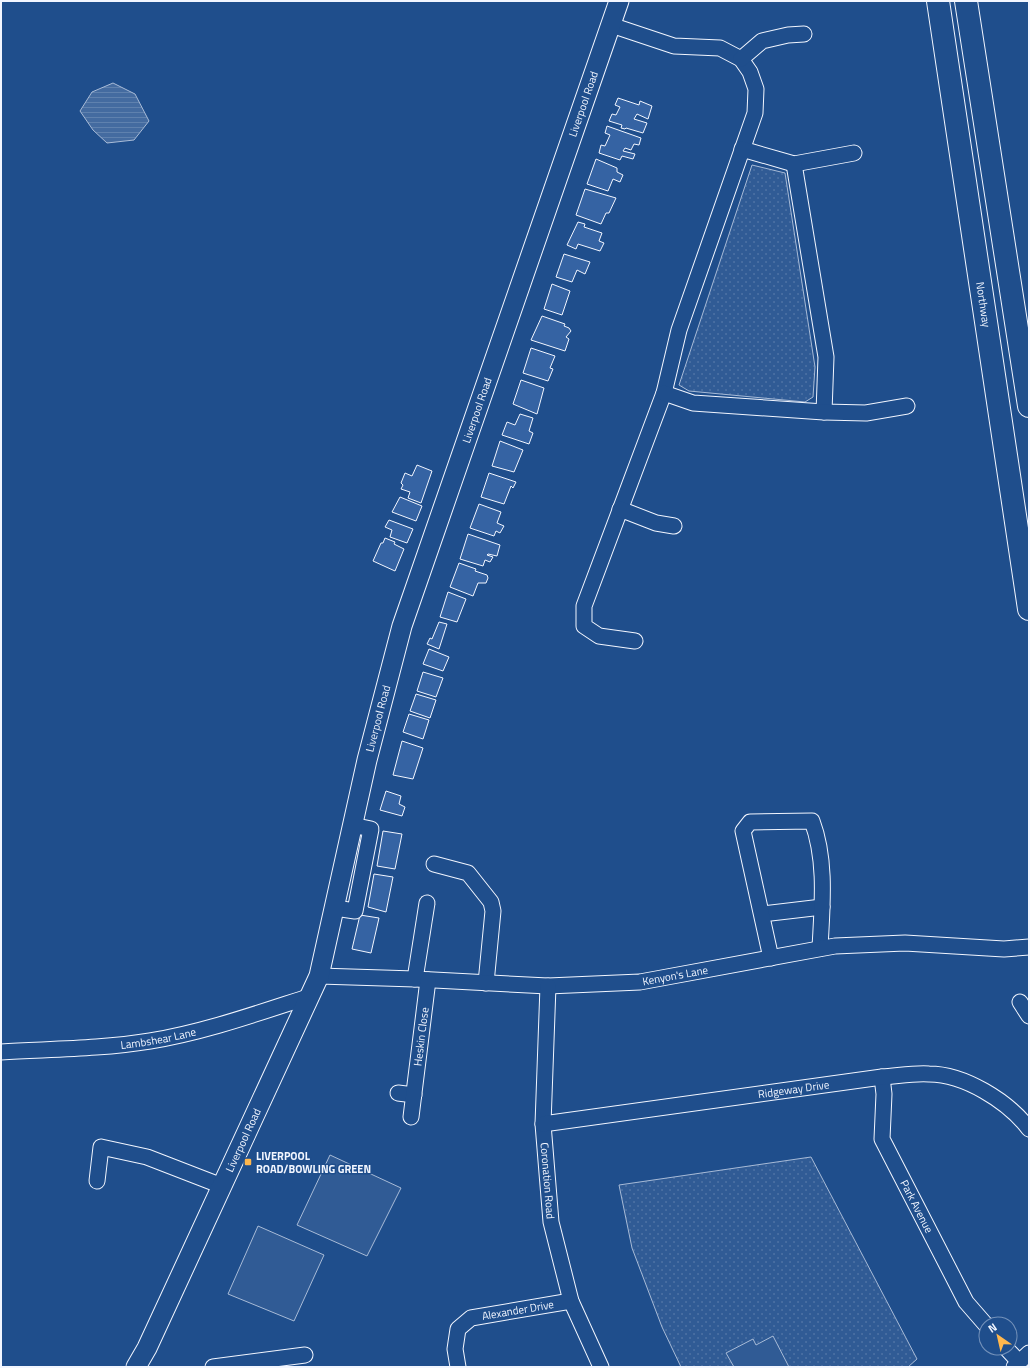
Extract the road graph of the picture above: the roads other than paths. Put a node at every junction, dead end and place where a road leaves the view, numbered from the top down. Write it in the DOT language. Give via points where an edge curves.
graph roads {
  1 [pos="619,1"];
  2 [pos="938,1"];
  3 [pos="966,1"];
  4 [pos="611,25"];
  5 [pos="804,34"];
  6 [pos="741,59"];
  7 [pos="742,149"];
  8 [pos="854,153"];
  9 [pos="794,164"];
  10 [pos="664,393"];
  11 [pos="907,406"];
  12 [pos="1029,406"];
  13 [pos="824,412"];
  14 [pos="620,509"];
  15 [pos="674,526"];
  16 [pos="1029,609"];
  17 [pos="635,641"];
  18 [pos="434,864"];
  19 [pos="427,903"];
  20 [pos="822,907"];
  21 [pos="762,914"];
  22 [pos="1029,947"];
  23 [pos="820,948"];
  24 [pos="771,958"];
  25 [pos="319,976"];
  26 [pos="422,979"];
  27 [pos="486,983"];
  28 [pos="548,986"];
  29 [pos="311,996"];
  30 [pos="1020,1002"];
  31 [pos="1029,1016"];
  32 [pos="1,1052"];
  33 [pos="882,1077"];
  34 [pos="398,1093"];
  35 [pos="414,1095"];
  36 [pos="411,1117"];
  37 [pos="1026,1118"];
  38 [pos="543,1124"];
  39 [pos="97,1181"];
  40 [pos="222,1186"];
  41 [pos="571,1301"];
  42 [pos="978,1316"];
  43 [pos="305,1355"];
  44 [pos="262,1364"];
  45 [pos="136,1367"];
  46 [pos="213,1367"];
  47 [pos="458,1367"];
  48 [pos="601,1367"];
  1 -- 4 [label="main road, Liverpool Road"];
  2 -- 16 [label="highway, Northway"];
  3 -- 12 [label="highway"];
  4 -- 6 [label="street" via="674,46 720,48"];
  4 -- 25 [label="main road, Liverpool Road" via="402,626 384,689"];
  5 -- 6 [label="street" via="762,41"];
  6 -- 7 [label="street" via="750,72 756,89 755,113"];
  7 -- 9 [label="street"];
  7 -- 10 [label="street" via="679,330"];
  8 -- 9 [label="street"];
  9 -- 13 [label="street" via="826,357"];
  10 -- 13 [label="street" via="693,403"];
  10 -- 14 [label="street"];
  11 -- 13 [label="street" via="866,412"];
  14 -- 15 [label="street" via="656,523"];
  14 -- 17 [label="street" via="584,606 584,626 599,636"];
  18 -- 27 [label="street" via="468,873 492,902"];
  19 -- 26 [label="street, Heskin Close"];
  20 -- 21 [label="street"];
  20 -- 21 [label="street" via="822,879 812,821 750,822 743,831"];
  20 -- 23 [label="street"];
  21 -- 24 [label="street"];
  22 -- 23 [label="street, Kenyon's Lane" via="1004,949 905,943"];
  23 -- 24 [label="street, Kenyon's Lane"];
  24 -- 28 [label="street, Kenyon's Lane" via="640,982"];
  25 -- 26 [label="street, Kenyon's Lane"];
  25 -- 29 [label="main road, Liverpool Road"];
  26 -- 27 [label="street, Kenyon's Lane"];
  26 -- 35 [label="street, Heskin Close"];
  27 -- 28 [label="street, Kenyon's Lane"];
  28 -- 38 [label="street, Coronation Road"];
  29 -- 32 [label="street, Lambshear Lane" via="190,1033 148,1041 95,1047"];
  29 -- 40 [label="main road, Liverpool Road"];
  30 -- 31 [label="street"];
  33 -- 37 [label="street, Ridgeway Drive" via="930,1074 951,1078 976,1086"];
  33 -- 38 [label="street, Ridgeway Drive"];
  33 -- 42 [label="street, Park Avenue" via="882,1139 966,1302"];
  34 -- 35 [label="street"];
  35 -- 36 [label="street, Heskin Close"];
  38 -- 41 [label="street, Coronation Road" via="551,1222"];
  39 -- 40 [label="street" via="102,1147 147,1157"];
  40 -- 45 [label="main road, Liverpool Road"];
  41 -- 47 [label="street, Alexander Drive" via="471,1318 458,1329 455,1349"];
  41 -- 48 [label="street, Coronation Road"];
  43 -- 44 [label="street"];
  44 -- 46 [label="street"];
}
